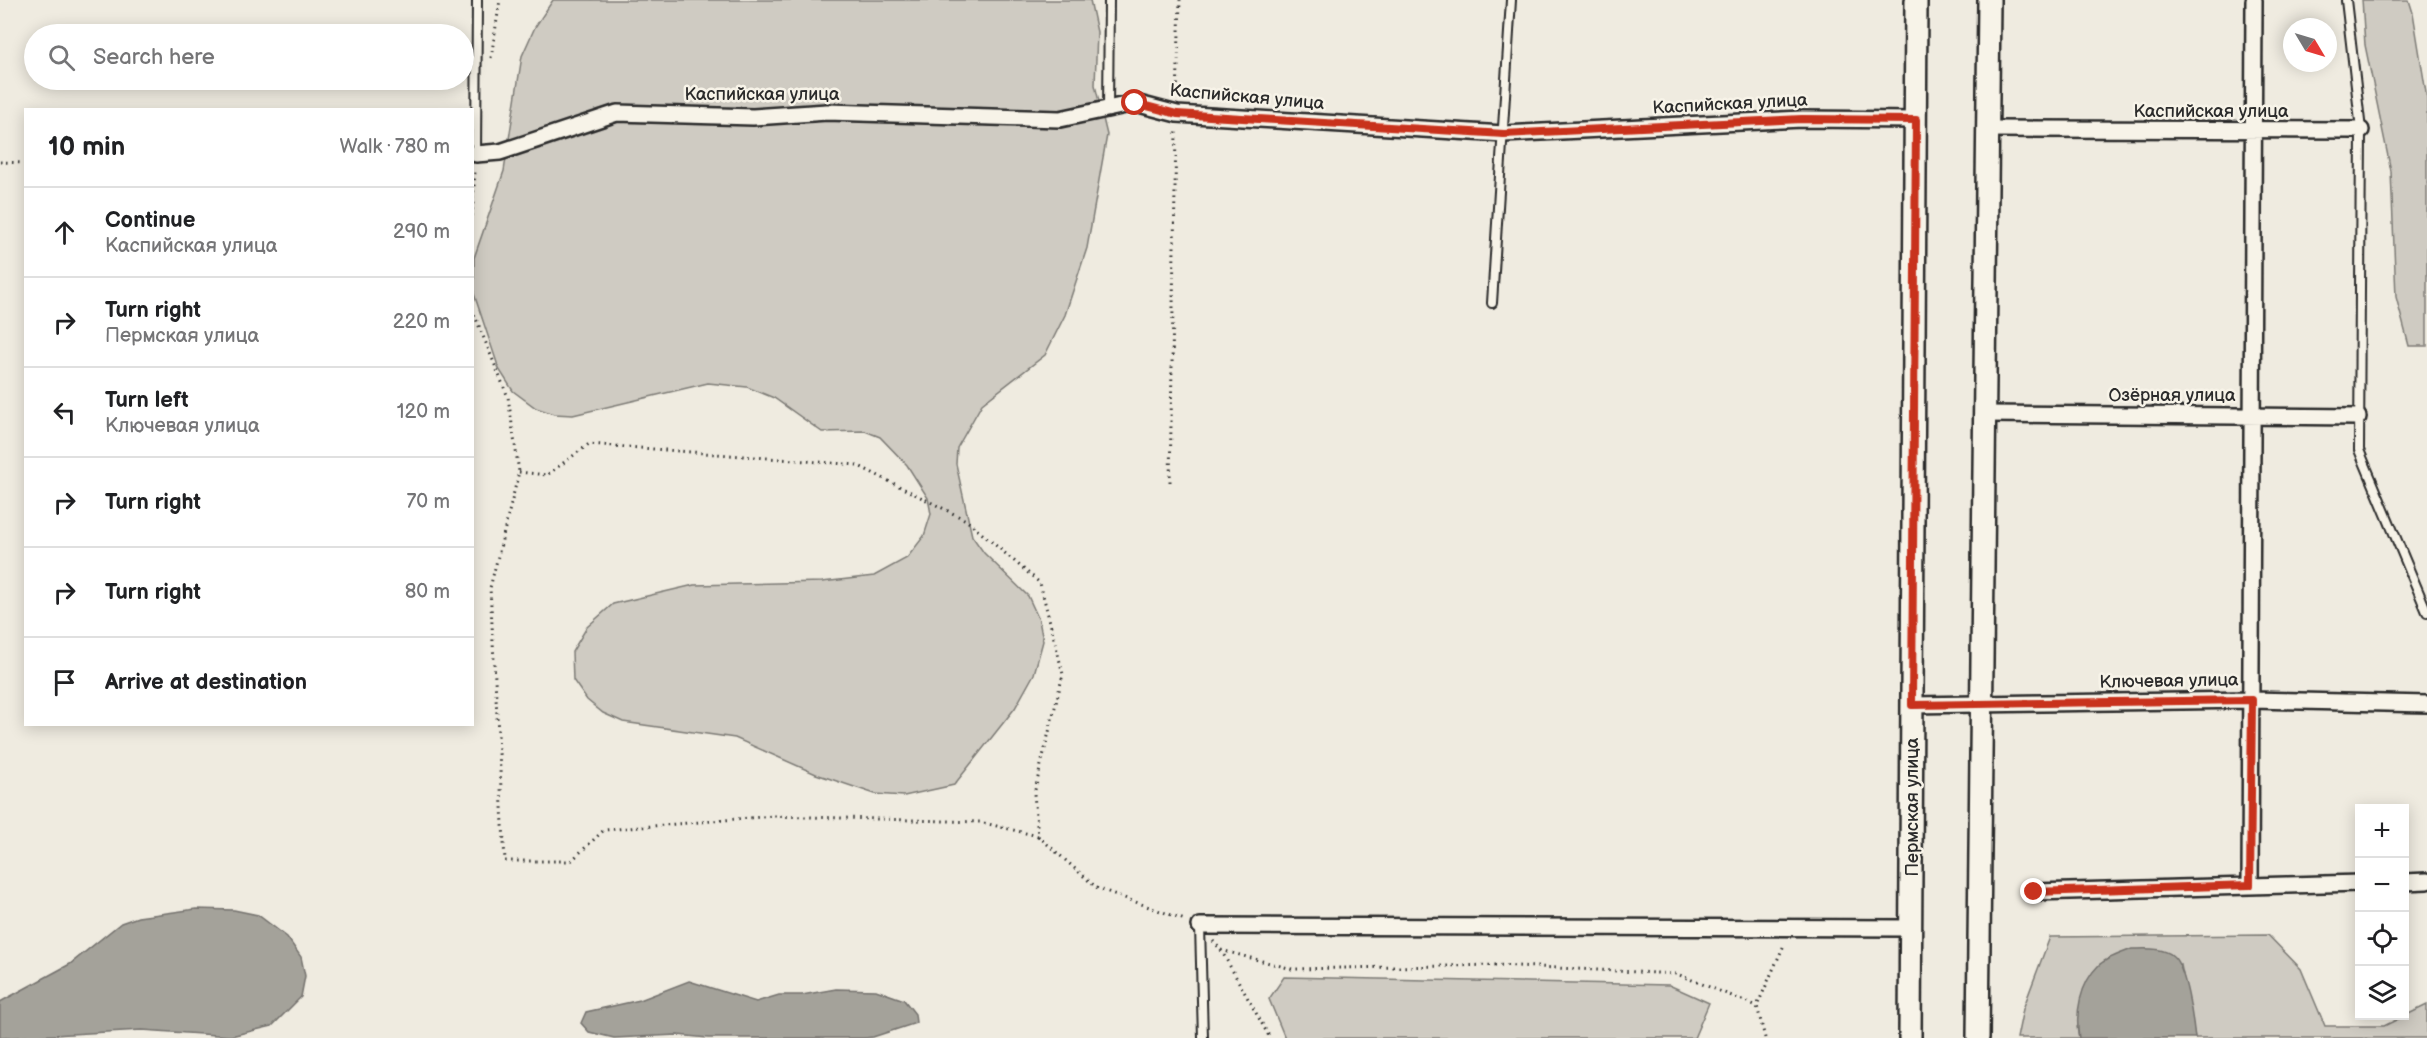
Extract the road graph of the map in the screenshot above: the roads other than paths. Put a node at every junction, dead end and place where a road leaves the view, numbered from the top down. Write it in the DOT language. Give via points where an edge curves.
graph roads {
  1 [pos="477,0"];
  2 [pos="1109,0"];
  3 [pos="1511,0"];
  4 [pos="1916,0"];
  5 [pos="1989,0"];
  6 [pos="2254,0"];
  7 [pos="2346,0"];
  8 [pos="1108,109"];
  9 [pos="1916,120"];
  10 [pos="1989,129"];
  11 [pos="2361,130"];
  12 [pos="2253,131"];
  13 [pos="1504,134"];
  14 [pos="476,154"];
  15 [pos="1492,303"];
  16 [pos="1986,414"];
  17 [pos="2252,415"];
  18 [pos="2358,417"];
  19 [pos="2427,612"];
  20 [pos="2252,700"];
  21 [pos="1983,704"];
  22 [pos="2427,704"];
  23 [pos="1912,705"];
  24 [pos="2427,881"];
  25 [pos="2409,882"];
  26 [pos="2355,883"];
  27 [pos="2250,885"];
  28 [pos="2034,892"];
  29 [pos="1200,926"];
  30 [pos="1911,928"];
  31 [pos="1203,1038"];
  32 [pos="1910,1038"];
  33 [pos="1978,1038"];
  1 -- 14 [label="lane"];
  2 -- 8 [label="lane"];
  3 -- 13 [label="lane"];
  4 -- 9 [label="street, Пермская улица"];
  5 -- 10 [label="street"];
  6 -- 12 [label="street"];
  7 -- 11 [label="lane"];
  8 -- 13 [label="street, Каспийская улица" via="1135,103 1177,114"];
  8 -- 14 [label="street, Каспийская улица" via="1060,119 827,112 753,117 617,112 500,152"];
  9 -- 13 [label="street, Каспийская улица" via="1802,119"];
  9 -- 23 [label="street, Пермская улица"];
  10 -- 12 [label="street, Каспийская улица"];
  10 -- 16 [label="street"];
  11 -- 12 [label="street, Каспийская улица"];
  11 -- 18 [label="lane"];
  12 -- 17 [label="street"];
  13 -- 15 [label="lane"];
  16 -- 17 [label="street, Озёрная улица"];
  16 -- 21 [label="street"];
  17 -- 18 [label="street, Озёрная улица"];
  17 -- 20 [label="street"];
  18 -- 19 [label="lane" via="2359,450"];
  20 -- 21 [label="street, Ключевая улица"];
  20 -- 22 [label="street, Ключевая улица"];
  20 -- 27 [label="street"];
  21 -- 23 [label="street, Ключевая улица"];
  21 -- 33 [label="street"];
  23 -- 30 [label="street, Пермская улица"];
  24 -- 25 [label="street"];
  26 -- 27 [label="street"];
  27 -- 28 [label="street"];
  29 -- 30 [label="street"];
  29 -- 31 [label="lane"];
  30 -- 32 [label="street, Пермская улица"];
}
